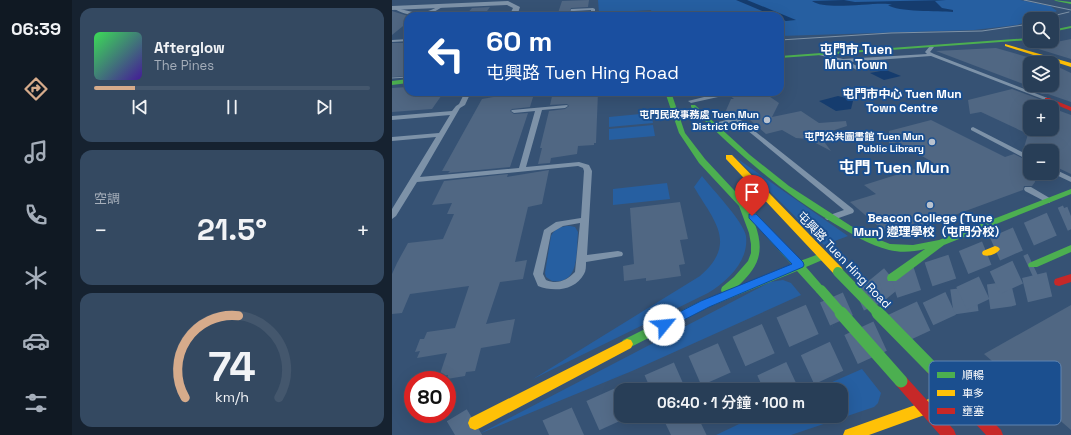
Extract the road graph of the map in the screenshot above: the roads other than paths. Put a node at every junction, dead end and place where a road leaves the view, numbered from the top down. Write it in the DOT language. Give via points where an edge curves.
graph roads {
  1 [pos="1056,0"];
  2 [pos="499,2"];
  3 [pos="1071,3"];
  4 [pos="393,8"];
  5 [pos="629,9"];
  6 [pos="515,12"];
  7 [pos="572,12"];
  8 [pos="593,12"];
  9 [pos="607,12"];
  10 [pos="1071,27"];
  11 [pos="1059,30"];
  12 [pos="1071,33"];
  13 [pos="1023,35"];
  14 [pos="1059,35"];
  15 [pos="1023,39"];
  16 [pos="996,40"];
  17 [pos="395,41"];
  18 [pos="392,45"];
  19 [pos="932,51"];
  20 [pos="784,52"];
  21 [pos="817,54"];
  22 [pos="784,57"];
  23 [pos="843,61"];
  24 [pos="1071,65"];
  25 [pos="857,68"];
  26 [pos="404,82"];
  27 [pos="392,83"];
  28 [pos="404,87"];
  29 [pos="392,88"];
  30 [pos="1065,94"];
  31 [pos="467,96"];
  32 [pos="669,96"];
  33 [pos="716,96"];
  34 [pos="1047,99"];
  35 [pos="691,100"];
  36 [pos="565,106"];
  37 [pos="539,108"];
  38 [pos="1071,109"];
  39 [pos="457,110"];
  40 [pos="514,111"];
  41 [pos="392,118"];
  42 [pos="711,125"];
  43 [pos="973,129"];
  44 [pos="441,135"];
  45 [pos="392,139"];
  46 [pos="715,141"];
  47 [pos="724,151"];
  48 [pos="1023,154"];
  49 [pos="522,169"];
  50 [pos="1059,174"];
  51 [pos="414,180"];
  52 [pos="1071,180"];
  53 [pos="1028,189"];
  54 [pos="1071,191"];
  55 [pos="1049,200"];
  56 [pos="743,207"];
  57 [pos="392,216"];
  58 [pos="830,218"];
  59 [pos="585,220"];
  60 [pos="941,243"];
  61 [pos="1071,248"];
  62 [pos="618,254"];
  63 [pos="823,256"];
  64 [pos="582,259"];
  65 [pos="799,265"];
  66 [pos="1033,265"];
  67 [pos="892,278"];
  68 [pos="1071,278"];
  69 [pos="1059,282"];
  70 [pos="705,304"];
  71 [pos="929,365"];
  72 [pos="929,406"];
  73 [pos="925,408"];
  74 [pos="929,412"];
  75 [pos="475,423"];
  76 [pos="940,425"];
  77 [pos="986,425"];
  78 [pos="850,435"];
  79 [pos="949,435"];
  80 [pos="996,435"];
  1 -- 3 [label="main road"];
  2 -- 4 [label="street"];
  2 -- 6 [label="street" via="517,6"];
  5 -- 9 [label="lane"];
  7 -- 8 [label="lane" via="577,9 593,9"];
  10 -- 11 [label="main road"];
  12 -- 14 [label="main road"];
  13 -- 16 [label="main road"];
  15 -- 16 [label="main road"];
  16 -- 19 [label="main road"];
  16 -- 20 [label="main road"];
  16 -- 24 [label="main road"];
  17 -- 18 [label="lane"];
  19 -- 21 [label="main road"];
  19 -- 23 [label="lane"];
  19 -- 34 [label="lane"];
  21 -- 22 [label="main road"];
  21 -- 23 [label="lane"];
  23 -- 25 [label="lane"];
  26 -- 27 [label="main road"];
  28 -- 29 [label="main road"];
  30 -- 34 [label="main road"];
  31 -- 39 [label="lane"];
  32 -- 56 [label="main road" via="677,120 690,146"];
  33 -- 35 [label="lane"];
  34 -- 38 [label="main road"];
  35 -- 42 [label="main road"];
  35 -- 46 [label="main road"];
  36 -- 37 [label="lane"];
  37 -- 40 [label="lane"];
  37 -- 49 [label="lane"];
  39 -- 41 [label="lane"];
  39 -- 44 [label="lane"];
  42 -- 58 [label="main road" via="763,172"];
  42 -- 58 [label="lane" via="737,119 850,211"];
  43 -- 48 [label="lane"];
  44 -- 45 [label="lane"];
  44 -- 51 [label="lane"];
  47 -- 63 [label="main road, 屯興路 Tuen Hing Road" via="748,180"];
  49 -- 51 [label="lane"];
  49 -- 59 [label="lane" via="575,164 586,167 588,171"];
  50 -- 52 [label="lane"];
  51 -- 57 [label="lane"];
  53 -- 55 [label="lane"];
  54 -- 55 [label="main road"];
  55 -- 60 [label="main road"];
  56 -- 65 [label="main road"];
  56 -- 70 [label="main road" via="757,240 755,257 735,283"];
  58 -- 60 [label="main road" via="886,246 909,249"];
  59 -- 64 [label="lane"];
  59 -- 64 [label="lane" via="556,225 547,232 539,279 547,286 570,282 580,273"];
  60 -- 67 [label="main road"];
  61 -- 66 [label="main road"];
  62 -- 64 [label="lane"];
  63 -- 65 [label="main road"];
  63 -- 71 [label="main road, 屯興路 Tuen Hing Road, bridge"];
  65 -- 70 [label="main road"];
  65 -- 73 [label="main road, bridge"];
  68 -- 69 [label="main road"];
  70 -- 75 [label="main road"];
  72 -- 73 [label="main road"];
  73 -- 74 [label="main road"];
  73 -- 78 [label="main road"];
  76 -- 79 [label="main road"];
  77 -- 80 [label="main road, 屯興路 Tuen Hing Road"];
}
